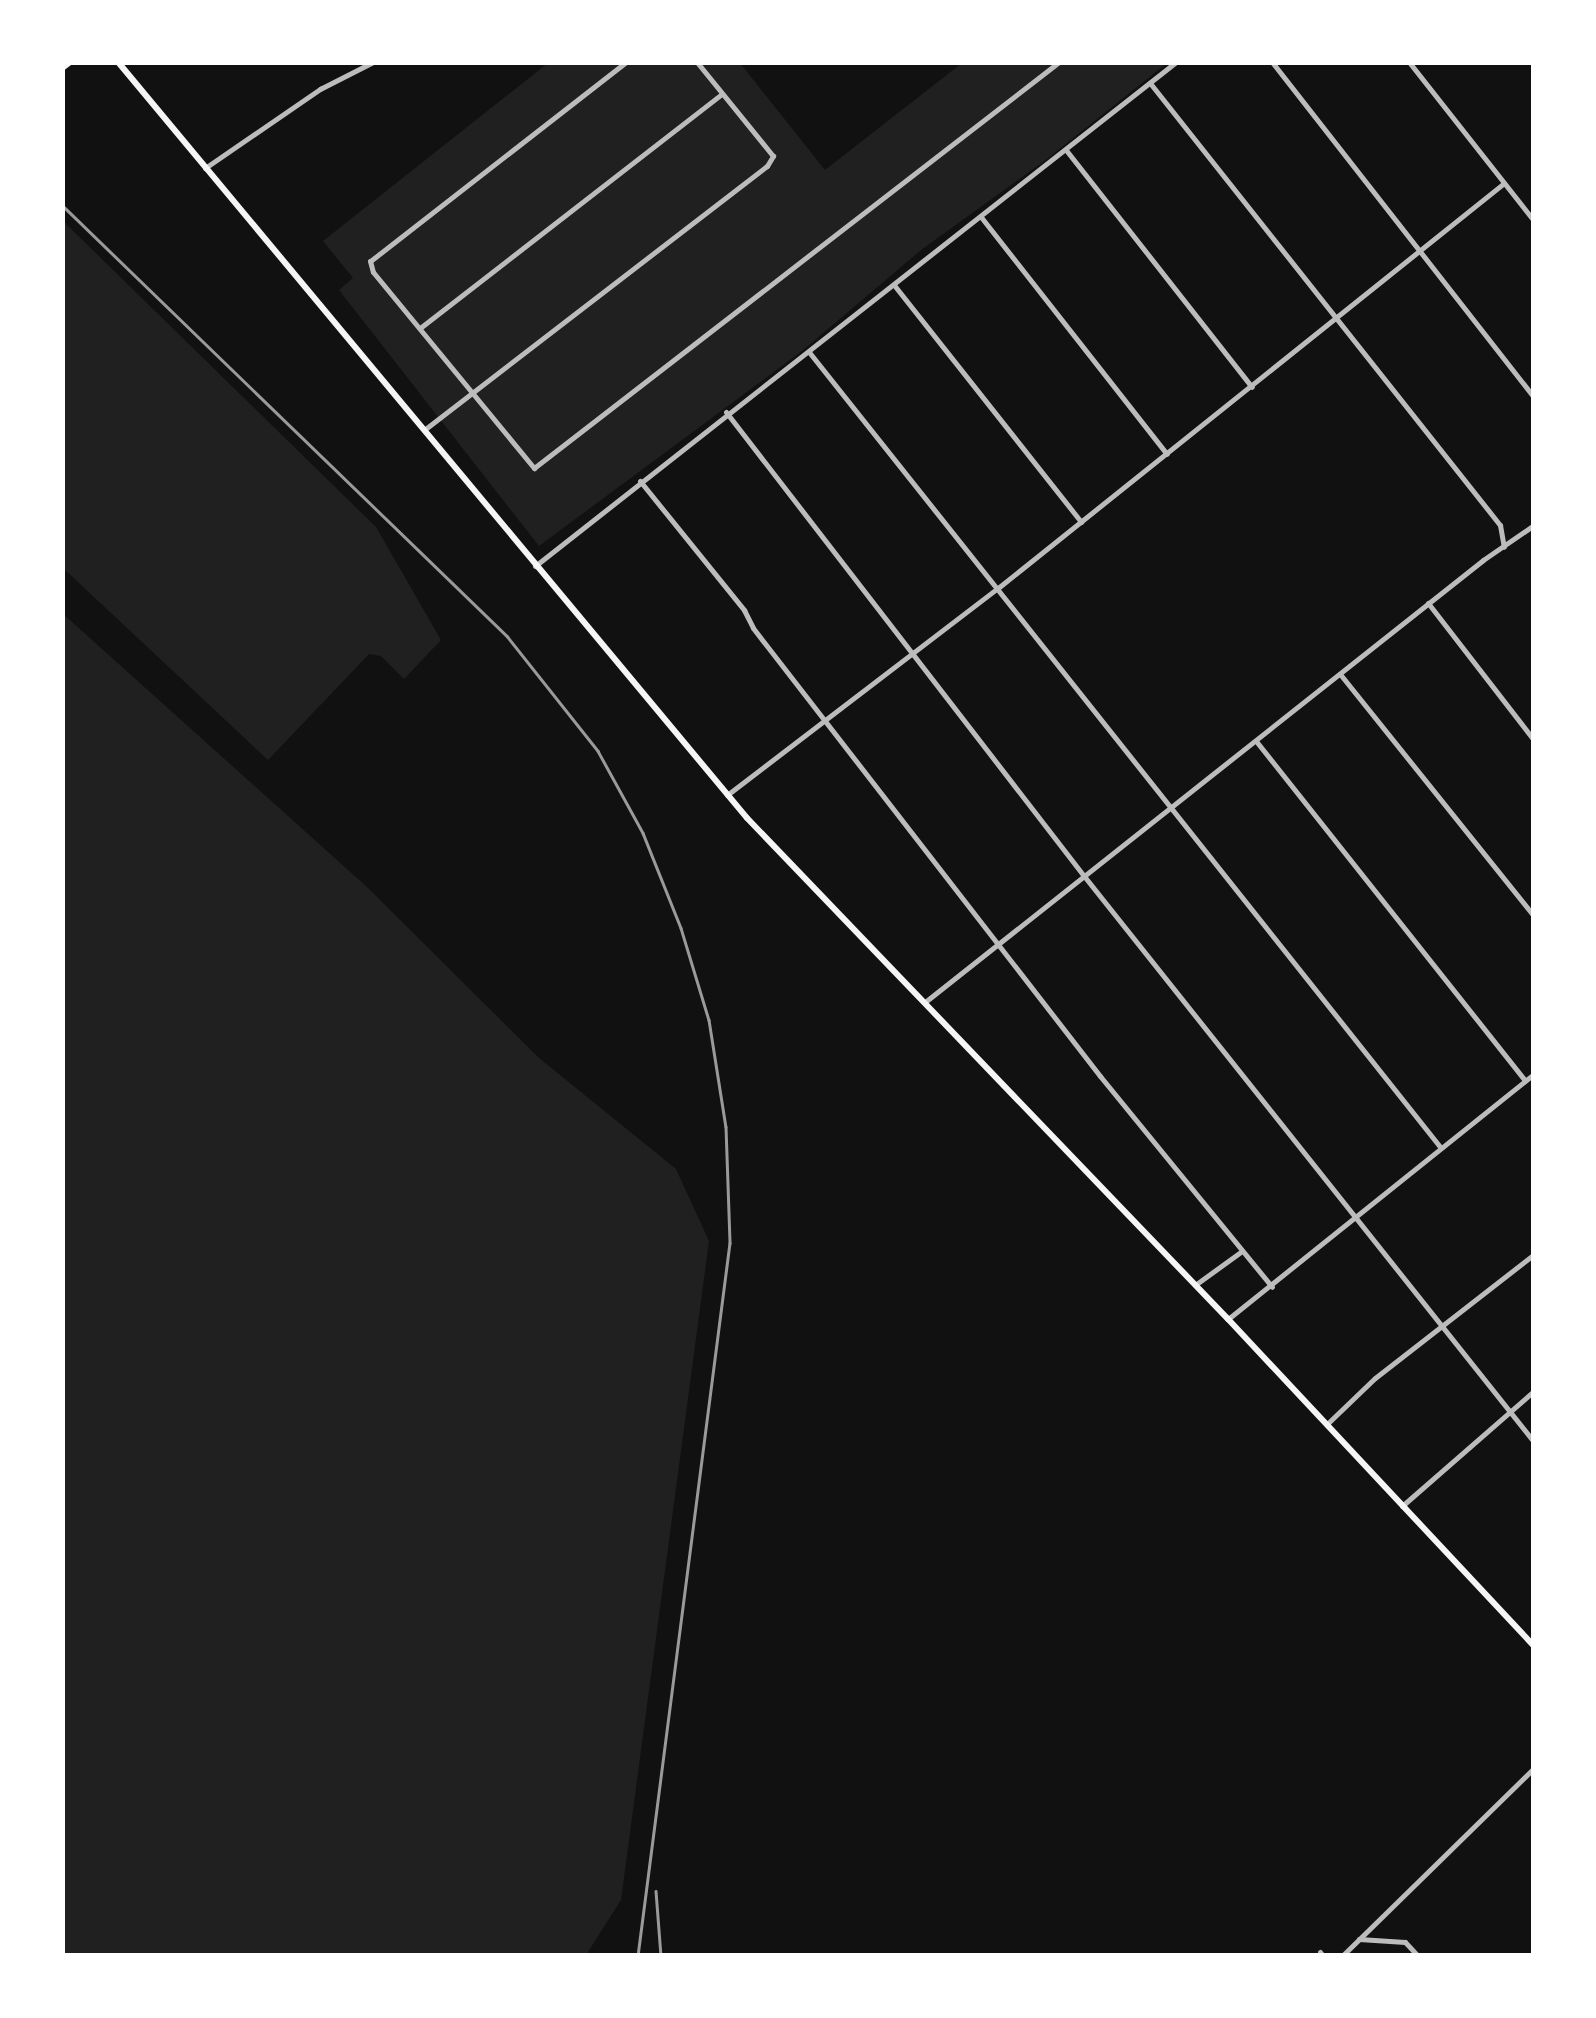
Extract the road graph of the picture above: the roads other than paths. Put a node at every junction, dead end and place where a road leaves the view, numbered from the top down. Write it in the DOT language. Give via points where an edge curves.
graph roads {
  1 [pos="70,62"];
  2 [pos="118,62"];
  3 [pos="373,62"];
  4 [pos="626,62"];
  5 [pos="697,62"];
  6 [pos="1059,62"];
  7 [pos="1176,62"];
  8 [pos="1272,62"];
  9 [pos="1409,62"];
  10 [pos="62,68"];
  11 [pos="1150,83"];
  12 [pos="722,94"];
  13 [pos="1066,150"];
  14 [pos="205,168"];
  15 [pos="1504,183"];
  16 [pos="981,216"];
  17 [pos="1534,221"];
  18 [pos="1420,251"];
  19 [pos="894,285"];
  20 [pos="1335,320"];
  21 [pos="420,328"];
  22 [pos="809,352"];
  23 [pos="1252,387"];
  24 [pos="471,394"];
  25 [pos="1534,397"];
  26 [pos="726,412"];
  27 [pos="424,430"];
  28 [pos="1167,454"];
  29 [pos="640,481"];
  30 [pos="1081,522"];
  31 [pos="1534,525"];
  32 [pos="1504,547"];
  33 [pos="536,566"];
  34 [pos="998,588"];
  35 [pos="1428,603"];
  36 [pos="910,651"];
  37 [pos="1340,674"];
  38 [pos="826,719"];
  39 [pos="1256,740"];
  40 [pos="1534,740"];
  41 [pos="727,795"];
  42 [pos="1170,809"];
  43 [pos="1084,876"];
  44 [pos="1534,916"];
  45 [pos="998,944"];
  46 [pos="925,1002"];
  47 [pos="1534,1074"];
  48 [pos="1525,1080"];
  49 [pos="1441,1148"];
  50 [pos="1356,1214"];
  51 [pos="1242,1251"];
  52 [pos="1534,1254"];
  53 [pos="1195,1285"];
  54 [pos="1272,1287"];
  55 [pos="1228,1319"];
  56 [pos="1442,1326"];
  57 [pos="1534,1391"];
  58 [pos="1509,1410"];
  59 [pos="1327,1424"];
  60 [pos="1534,1442"];
  61 [pos="1402,1506"];
  62 [pos="1534,1646"];
  63 [pos="1534,1768"];
  64 [pos="1358,1939"];
  65 [pos="1342,1956"];
  66 [pos="1418,1956"];
  1 -- 10 [label="main road"];
  2 -- 14 [label="main road"];
  3 -- 14 [label="street" via="320,89"];
  4 -- 21 [label="street" via="370,261"];
  5 -- 12 [label="street"];
  6 -- 24 [label="street" via="534,468"];
  7 -- 11 [label="street"];
  8 -- 18 [label="street"];
  9 -- 15 [label="street"];
  11 -- 13 [label="street"];
  11 -- 20 [label="street"];
  12 -- 21 [label="street"];
  12 -- 24 [label="street" via="773,156 767,166"];
  13 -- 16 [label="street"];
  13 -- 23 [label="street"];
  14 -- 27 [label="main road"];
  15 -- 17 [label="street"];
  15 -- 18 [label="street"];
  16 -- 19 [label="street"];
  16 -- 28 [label="street"];
  18 -- 20 [label="street"];
  18 -- 25 [label="street"];
  19 -- 22 [label="street"];
  19 -- 30 [label="street"];
  20 -- 23 [label="street"];
  20 -- 32 [label="street" via="1500,525"];
  21 -- 24 [label="street"];
  22 -- 26 [label="street"];
  22 -- 34 [label="street"];
  23 -- 28 [label="street"];
  24 -- 27 [label="street"];
  26 -- 29 [label="street"];
  26 -- 36 [label="street"];
  27 -- 33 [label="main road"];
  28 -- 30 [label="street"];
  29 -- 33 [label="street"];
  29 -- 38 [label="street"];
  30 -- 34 [label="street"];
  31 -- 32 [label="street"];
  32 -- 35 [label="street"];
  33 -- 41 [label="main road"];
  34 -- 36 [label="street"];
  34 -- 42 [label="street"];
  35 -- 37 [label="street"];
  35 -- 40 [label="street"];
  36 -- 38 [label="street"];
  36 -- 43 [label="street"];
  37 -- 39 [label="street"];
  37 -- 44 [label="street"];
  38 -- 41 [label="street"];
  38 -- 45 [label="street"];
  39 -- 42 [label="street"];
  39 -- 48 [label="street"];
  41 -- 46 [label="main road"];
  42 -- 43 [label="street"];
  42 -- 49 [label="street"];
  43 -- 45 [label="street"];
  43 -- 50 [label="street"];
  45 -- 46 [label="street"];
  45 -- 51 [label="street"];
  46 -- 53 [label="main road"];
  47 -- 48 [label="street"];
  48 -- 49 [label="street"];
  49 -- 50 [label="street"];
  50 -- 54 [label="street"];
  50 -- 56 [label="street"];
  51 -- 53 [label="street"];
  51 -- 54 [label="street"];
  52 -- 56 [label="street"];
  53 -- 55 [label="main road"];
  54 -- 55 [label="street"];
  55 -- 59 [label="main road"];
  56 -- 58 [label="street"];
  56 -- 59 [label="street"];
  57 -- 58 [label="street"];
  58 -- 60 [label="street"];
  58 -- 61 [label="street"];
  59 -- 61 [label="main road"];
  61 -- 62 [label="main road"];
  63 -- 64 [label="street"];
  64 -- 65 [label="street"];
  64 -- 66 [label="street" via="1405,1942"];
}
